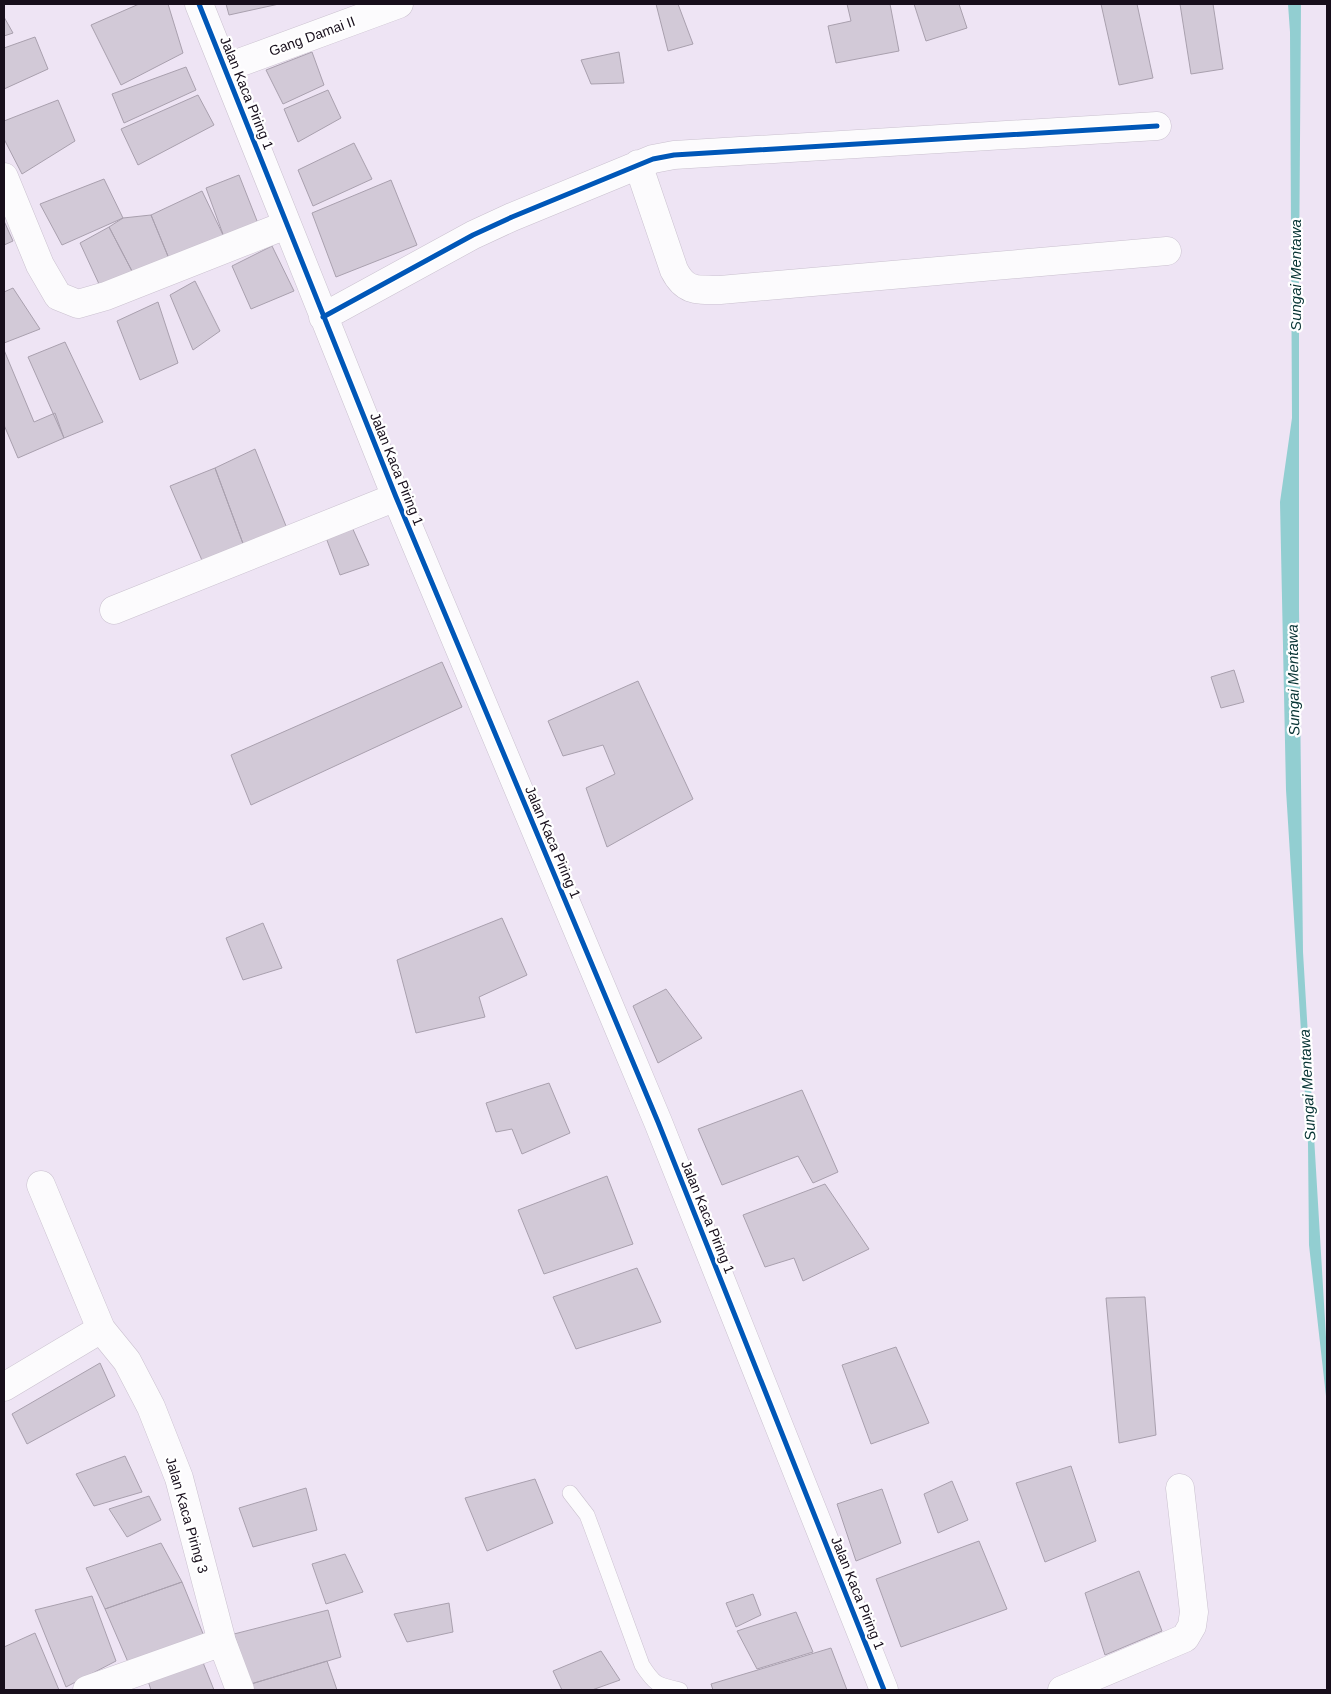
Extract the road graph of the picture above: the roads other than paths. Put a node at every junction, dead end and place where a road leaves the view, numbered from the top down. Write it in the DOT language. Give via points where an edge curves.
graph roads {
  1 [pos="199,4"];
  2 [pos="399,4"];
  3 [pos="224,68"];
  4 [pos="1157,126"];
  5 [pos="638,164"];
  6 [pos="4,177"];
  7 [pos="286,224"];
  8 [pos="1166,251"];
  9 [pos="323,317"];
  10 [pos="396,497"];
  11 [pos="114,610"];
  12 [pos="41,1185"];
  13 [pos="101,1329"];
  14 [pos="4,1387"];
  15 [pos="1180,1488"];
  16 [pos="570,1493"];
  17 [pos="222,1642"];
  18 [pos="88,1690"];
  19 [pos="240,1690"];
  20 [pos="680,1690"];
  21 [pos="884,1690"];
  22 [pos="1062,1690"];
  1 -- 3 [label="street, Jalan Kaca Piring 1"];
  2 -- 3 [label="street, Gang Damai II"];
  3 -- 7 [label="street, Jalan Kaca Piring 1"];
  4 -- 5 [label="street" via="674,155"];
  5 -- 8 [label="street" via="674,270 680,280 692,288 720,290"];
  5 -- 9 [label="street" via="512,217"];
  6 -- 7 [label="street" via="40,265 58,296 78,304 106,296"];
  7 -- 9 [label="street, Jalan Kaca Piring 1"];
  9 -- 10 [label="street, Jalan Kaca Piring 1"];
  10 -- 11 [label="street"];
  10 -- 21 [label="street, Jalan Kaca Piring 1" via="654,1113"];
  12 -- 13 [label="street, Jalan Kaca Piring 3"];
  13 -- 14 [label="street"];
  13 -- 17 [label="street, Jalan Kaca Piring 3" via="127,1361 151,1407 179,1478"];
  15 -- 22 [label="street" via="1194,1612 1192,1626 1185,1638"];
  16 -- 20 [label="lane" via="587,1515 642,1665 660,1686"];
  17 -- 18 [label="street"];
  17 -- 19 [label="street, Jalan Kaca Piring 3"];
}
